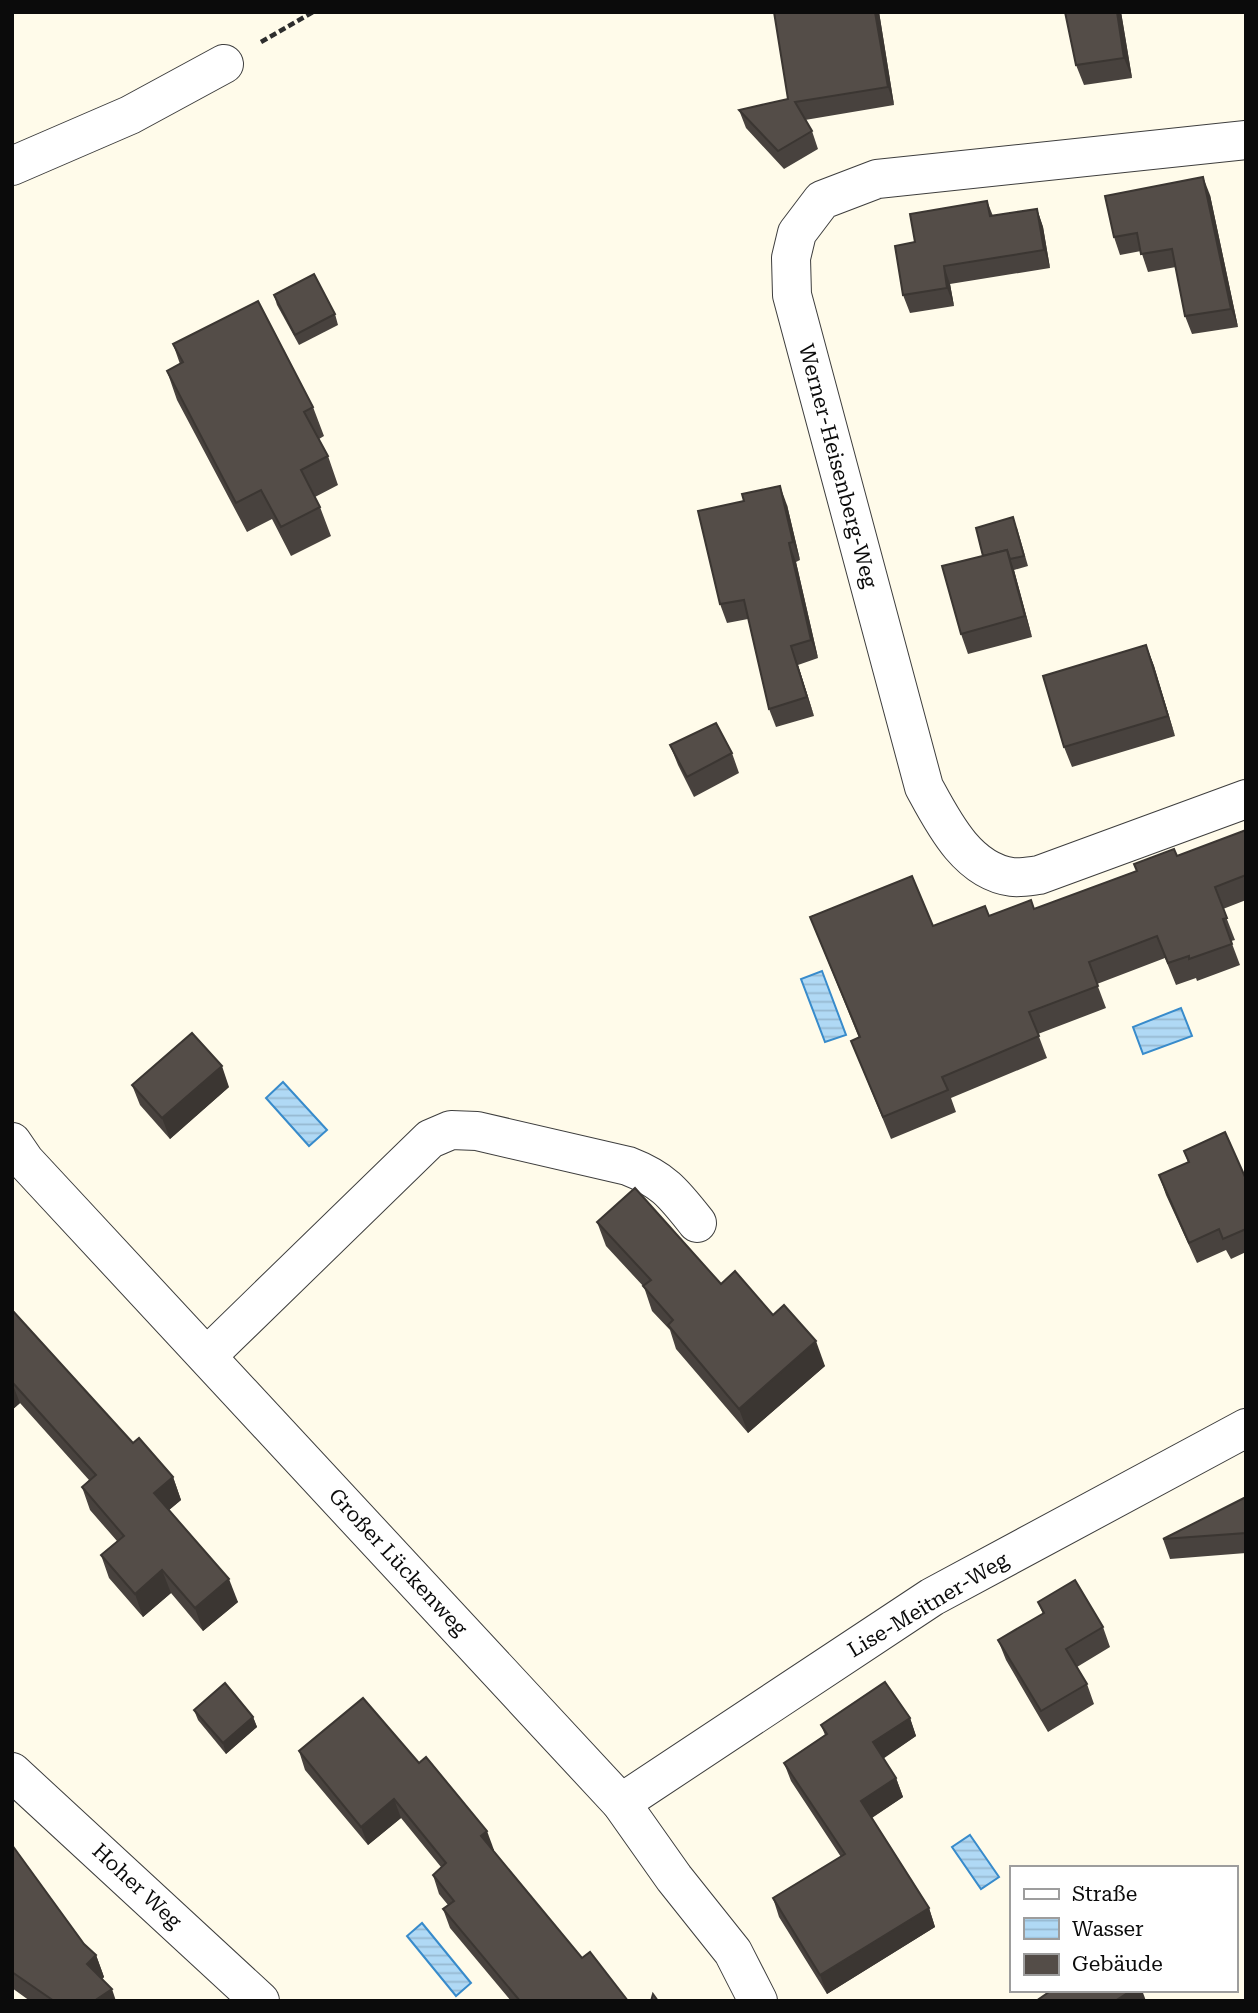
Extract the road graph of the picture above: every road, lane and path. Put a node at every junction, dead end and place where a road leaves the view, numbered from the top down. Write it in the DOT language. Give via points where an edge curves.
graph roads {
  1 [pos="313,12"];
  2 [pos="224,64"];
  3 [pos="1246,140"];
  4 [pos="12,166"];
  5 [pos="1246,799"];
  6 [pos="17,1159"];
  7 [pos="697,1223"];
  8 [pos="207,1356"];
  9 [pos="1246,1428"];
  10 [pos="12,1772"];
  11 [pos="621,1803"];
  12 [pos="260,2001"];
  13 [pos="758,2001"];
  1 -- 2 [label="path"];
  2 -- 4 [label="street" via="130,115"];
  3 -- 5 [label="street, Werner-Heisenberg-Weg" via="877,179 822,201 797,233 791,258 792,295 924,787 948,830 982,866 1012,877 1040,875"];
  6 -- 8 [label="street, Großer Lückenweg"];
  7 -- 8 [label="street" via="668,1188 628,1166 477,1131 451,1130 430,1139"];
  8 -- 11 [label="street, Großer Lückenweg"];
  9 -- 11 [label="street, Lise-Meitner-Weg" via="932,1597"];
  10 -- 12 [label="street, Hoher Weg"];
  11 -- 13 [label="street, Großer Lückenweg" via="733,1952"];
}
